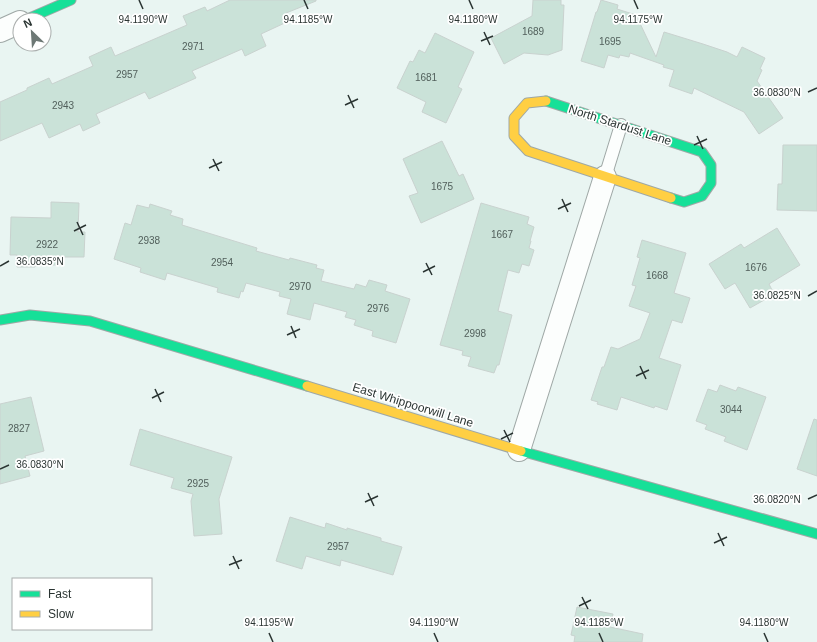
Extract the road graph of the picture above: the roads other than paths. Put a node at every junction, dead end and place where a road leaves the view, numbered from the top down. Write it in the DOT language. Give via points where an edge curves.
graph roads {
  1 [pos="71,0"];
  2 [pos="43,12"];
  3 [pos="12,26"];
  4 [pos="0,31"];
  5 [pos="621,125"];
  6 [pos="605,176"];
  7 [pos="0,320"];
  8 [pos="519,450"];
  9 [pos="817,534"];
  1 -- 2 [label="street"];
  3 -- 4 [label="street"];
  5 -- 6 [label="lane"];
  5 -- 6 [label="street, North Stardust Lane" via="702,152 711,165 711,183 702,196 684,202"];
  5 -- 6 [label="street, North Stardust Lane" via="546,101 527,103 514,118 514,136 528,151"];
  6 -- 8 [label="street"];
  7 -- 8 [label="street, East Whippoorwill Lane" via="30,315 90,321"];
  8 -- 9 [label="street, East Whippoorwill Lane"];
}
